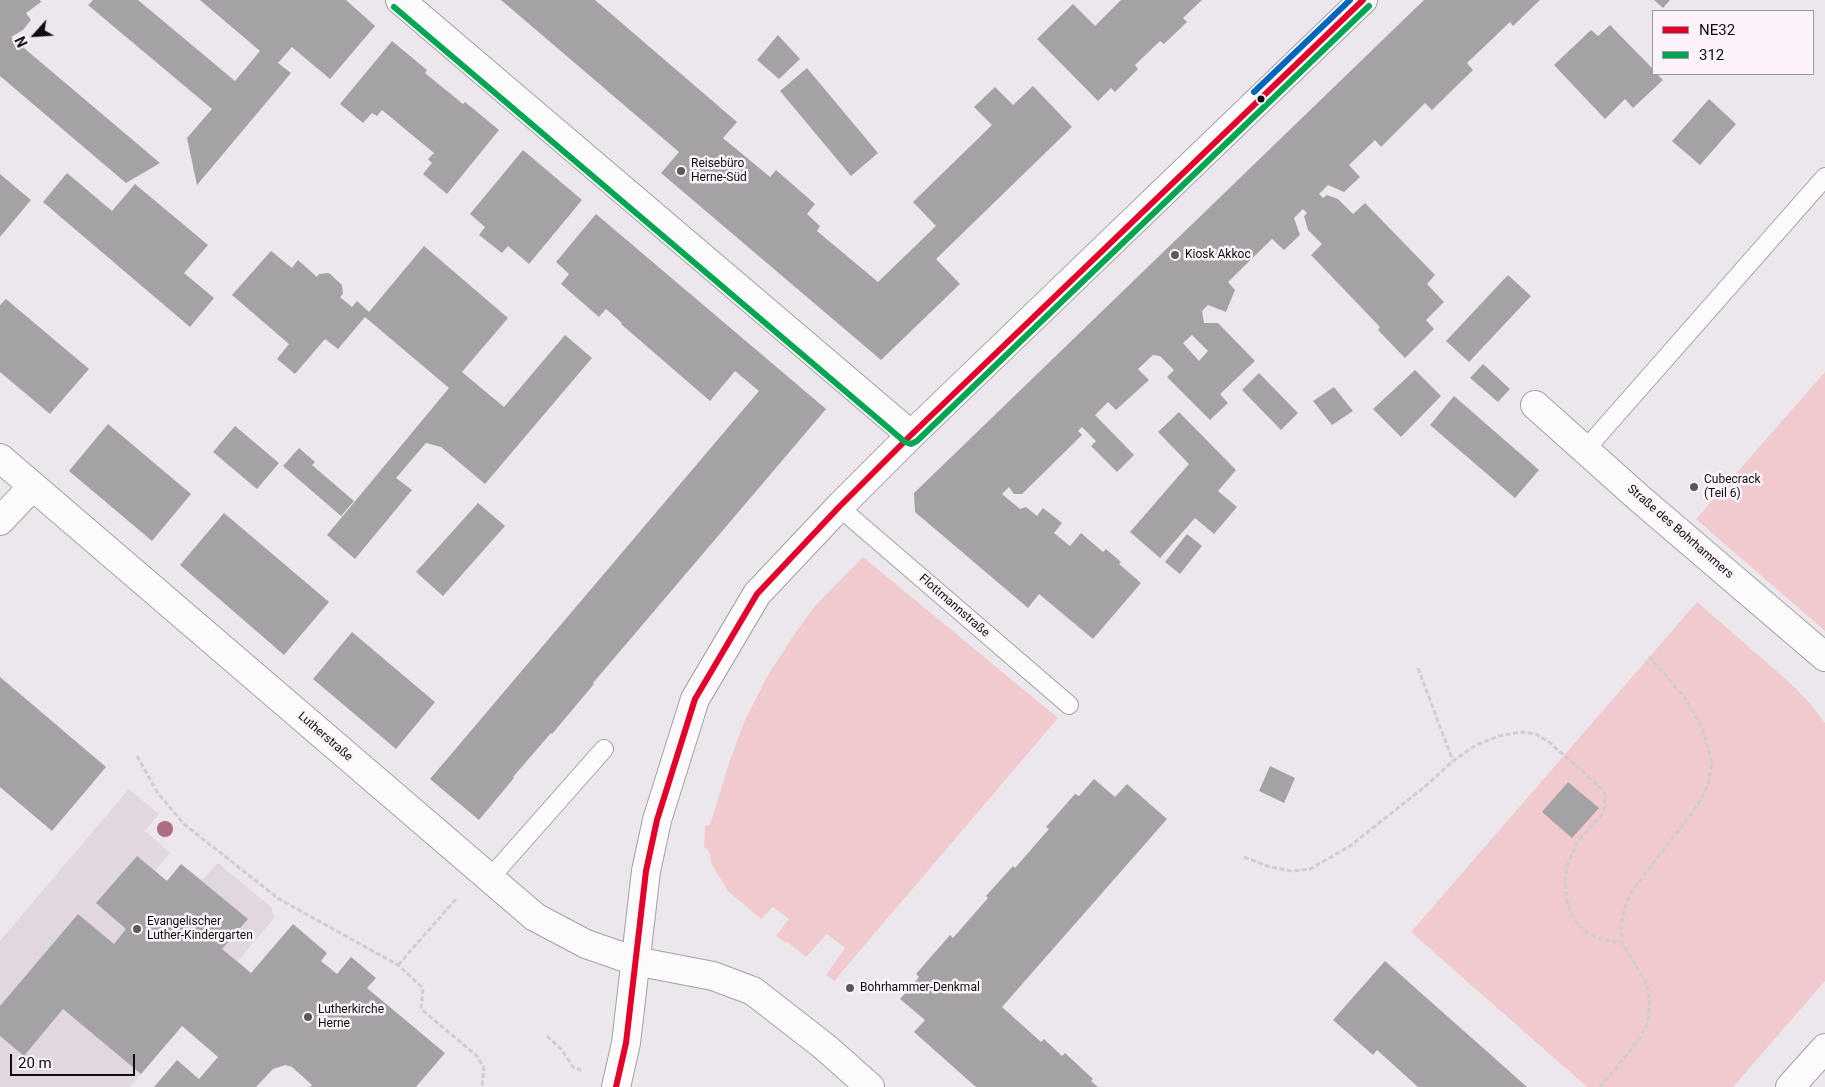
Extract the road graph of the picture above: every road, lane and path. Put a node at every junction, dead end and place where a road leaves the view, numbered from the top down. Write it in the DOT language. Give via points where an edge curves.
graph roads {
  1 [pos="400,0"];
  2 [pos="1363,0"];
  3 [pos="1825,177"];
  4 [pos="1536,406"];
  5 [pos="911,435"];
  6 [pos="1585,450"];
  7 [pos="0,458"];
  8 [pos="33,486"];
  9 [pos="839,507"];
  10 [pos="0,521"];
  11 [pos="1649,656"];
  12 [pos="1825,657"];
  13 [pos="1418,668"];
  14 [pos="1069,705"];
  15 [pos="604,749"];
  16 [pos="136,756"];
  17 [pos="1453,761"];
  18 [pos="1244,857"];
  19 [pos="490,878"];
  20 [pos="456,899"];
  21 [pos="1622,942"];
  22 [pos="635,960"];
  23 [pos="398,966"];
  24 [pos="547,1036"];
  25 [pos="1825,1048"];
  26 [pos="592,1074"];
  27 [pos="482,1087"];
  28 [pos="616,1087"];
  29 [pos="870,1087"];
  30 [pos="1600,1087"];
  31 [pos="1790,1087"];
  1 -- 5 [label="street"];
  2 -- 5 [label="street"];
  3 -- 6 [label="lane"];
  4 -- 6 [label="street, Straße des Bohrhammers"];
  5 -- 9 [label="street"];
  6 -- 12 [label="street, Straße des Bohrhammers"];
  7 -- 8 [label="street, Lutherstraße"];
  8 -- 10 [label="street"];
  8 -- 19 [label="street, Lutherstraße"];
  9 -- 14 [label="lane, Flottmannstraße"];
  9 -- 22 [label="street" via="757,594 695,699 657,820 646,871"];
  11 -- 21 [label="path" via="1684,697 1702,727 1712,762 1708,785 1698,805 1632,891 1621,925"];
  13 -- 17 [label="path"];
  15 -- 19 [label="lane"];
  16 -- 23 [label="path" via="157,792 184,824 278,899"];
  17 -- 18 [label="path" via="1350,846 1310,868 1291,871"];
  17 -- 21 [label="path" via="1476,745 1499,736 1522,732 1536,734 1601,788 1605,795 1604,812 1578,841 1572,853 1564,881 1566,897 1572,914 1589,934 1610,942"];
  19 -- 22 [label="street, Lutherstraße" via="535,917 586,944"];
  20 -- 23 [label="path"];
  21 -- 30 [label="path" via="1647,985 1650,1004 1647,1024 1638,1041"];
  22 -- 28 [label="street" via="626,1042"];
  22 -- 29 [label="street" via="713,976 753,991"];
  23 -- 27 [label="path" via="423,988 421,1009 477,1056 484,1068"];
  24 -- 26 [label="path" via="573,1067"];
  25 -- 31 [label="street"];
}
